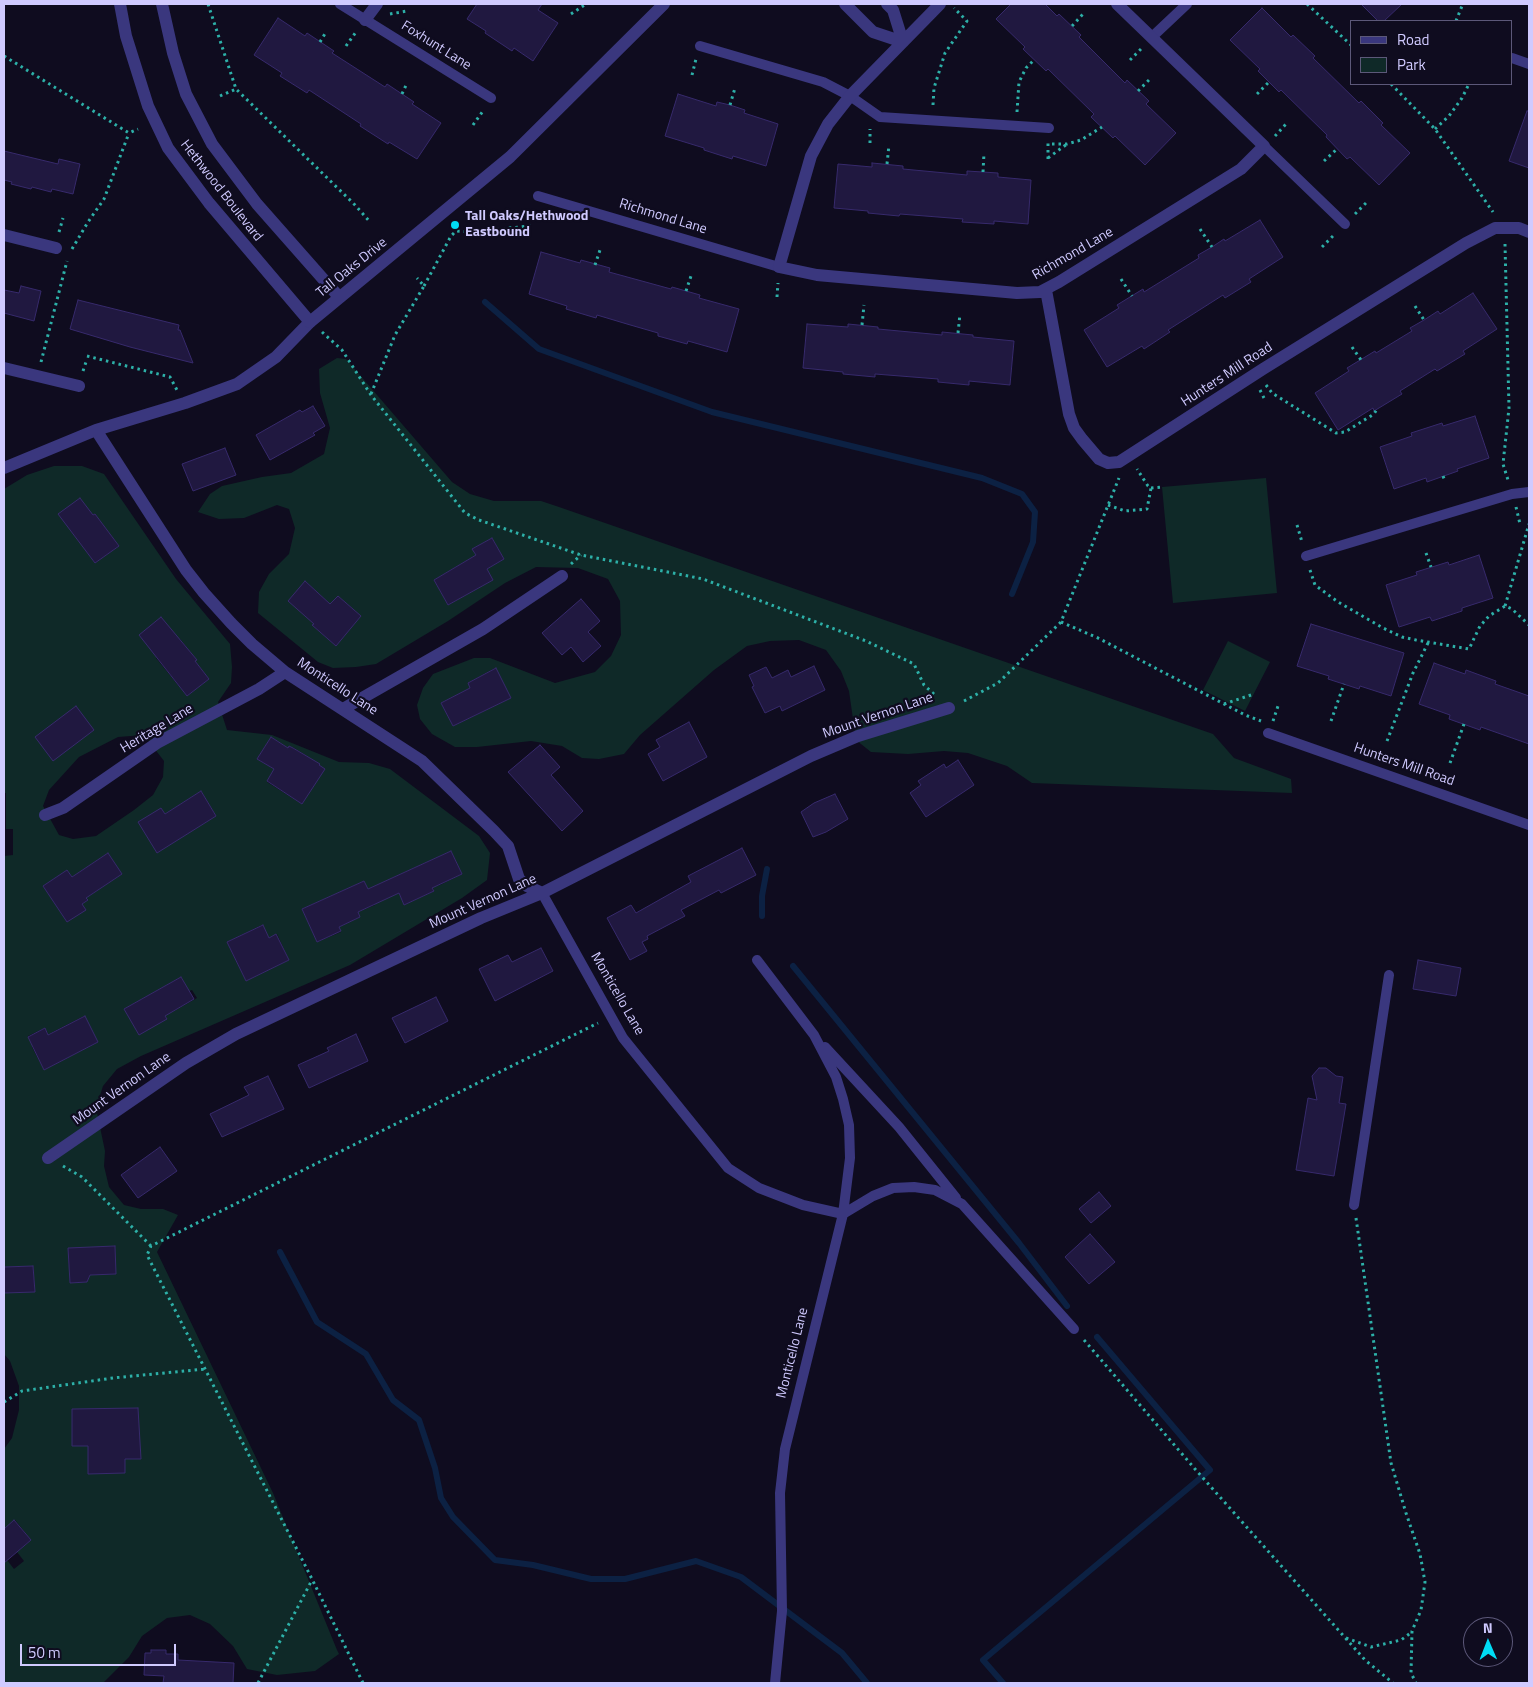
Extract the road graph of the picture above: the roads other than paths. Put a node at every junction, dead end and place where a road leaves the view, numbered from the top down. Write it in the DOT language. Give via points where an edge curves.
graph roads {
  1 [pos="120,4"];
  2 [pos="162,4"];
  3 [pos="340,4"];
  4 [pos="377,4"];
  5 [pos="664,4"];
  6 [pos="844,4"];
  7 [pos="887,4"];
  8 [pos="940,4"];
  9 [pos="1117,4"];
  10 [pos="1186,4"];
  11 [pos="362,24"];
  12 [pos="1152,37"];
  13 [pos="903,42"];
  14 [pos="700,46"];
  15 [pos="1513,58"];
  16 [pos="1529,64"];
  17 [pos="850,96"];
  18 [pos="491,98"];
  19 [pos="1049,128"];
  20 [pos="1264,146"];
  21 [pos="538,196"];
  22 [pos="1345,224"];
  23 [pos="1529,232"];
  24 [pos="4,235"];
  25 [pos="56,248"];
  26 [pos="779,272"];
  27 [pos="1046,290"];
  28 [pos="339,298"];
  29 [pos="310,322"];
  30 [pos="4,368"];
  31 [pos="79,386"];
  32 [pos="96,430"];
  33 [pos="4,468"];
  34 [pos="1529,492"];
  35 [pos="1306,556"];
  36 [pos="562,576"];
  37 [pos="285,672"];
  38 [pos="949,708"];
  39 [pos="343,709"];
  40 [pos="1268,733"];
  41 [pos="45,815"];
  42 [pos="1529,825"];
  43 [pos="542,893"];
  44 [pos="757,960"];
  45 [pos="1389,975"];
  46 [pos="814,1035"];
  47 [pos="48,1158"];
  48 [pos="962,1204"];
  49 [pos="1354,1205"];
  50 [pos="843,1214"];
  51 [pos="1074,1329"];
  52 [pos="775,1683"];
  1 -- 29 [label="street, Hethwood Boulevard" via="126,36 148,106 168,148 209,203"];
  2 -- 28 [label="street, Hethwood Boulevard" via="186,94 212,144 257,204"];
  3 -- 11 [label="lane, Foxhunt Lane"];
  4 -- 11 [label="street"];
  5 -- 28 [label="street, Tall Oaks Drive" via="510,157"];
  6 -- 13 [label="street" via="873,32"];
  7 -- 13 [label="street" via="893,10"];
  8 -- 13 [label="street"];
  9 -- 12 [label="street"];
  10 -- 12 [label="lane"];
  11 -- 18 [label="lane, Foxhunt Lane"];
  12 -- 20 [label="street"];
  13 -- 17 [label="street"];
  14 -- 17 [label="lane" via="823,82"];
  15 -- 16 [label="lane"];
  17 -- 19 [label="lane" via="880,117"];
  17 -- 26 [label="street" via="835,114 811,156"];
  20 -- 22 [label="lane"];
  20 -- 27 [label="street, Richmond Lane" via="1230,176"];
  21 -- 26 [label="lane, Richmond Lane"];
  23 -- 27 [label="street, Hunters Mill Road" via="1519,228 1495,228 1458,248 1119,462 1108,463 1099,459 1074,428"];
  24 -- 25 [label="street"];
  26 -- 27 [label="street, Richmond Lane" via="1017,293"];
  28 -- 29 [label="street, Tall Oaks Drive"];
  29 -- 32 [label="street, Tall Oaks Drive" via="276,357 237,384"];
  30 -- 31 [label="street"];
  32 -- 33 [label="street, Tall Oaks Drive"];
  32 -- 37 [label="street, Monticello Lane" via="186,570 252,644"];
  34 -- 35 [label="lane" via="1512,494"];
  36 -- 39 [label="street" via="483,629"];
  37 -- 39 [label="street, Monticello Lane"];
  37 -- 41 [label="street, Heritage Lane" via="156,744 63,808"];
  38 -- 43 [label="street, Mount Vernon Lane" via="858,736 811,756"];
  39 -- 43 [label="street, Monticello Lane" via="422,761 508,846 520,880"];
  40 -- 42 [label="lane, Hunters Mill Road"];
  43 -- 47 [label="street, Mount Vernon Lane" via="481,918 236,1034 186,1063"];
  43 -- 50 [label="lane, Monticello Lane" via="623,1038 728,1168 759,1188 803,1205"];
  44 -- 46 [label="lane"];
  45 -- 49 [label="lane"];
  46 -- 48 [label="lane" via="899,1127"];
  46 -- 50 [label="lane" via="836,1077 849,1125 850,1164"];
  48 -- 50 [label="lane" via="935,1190 893,1188 872,1196"];
  48 -- 51 [label="lane"];
  50 -- 52 [label="lane, Monticello Lane" via="785,1448 780,1493 782,1611"];
}
